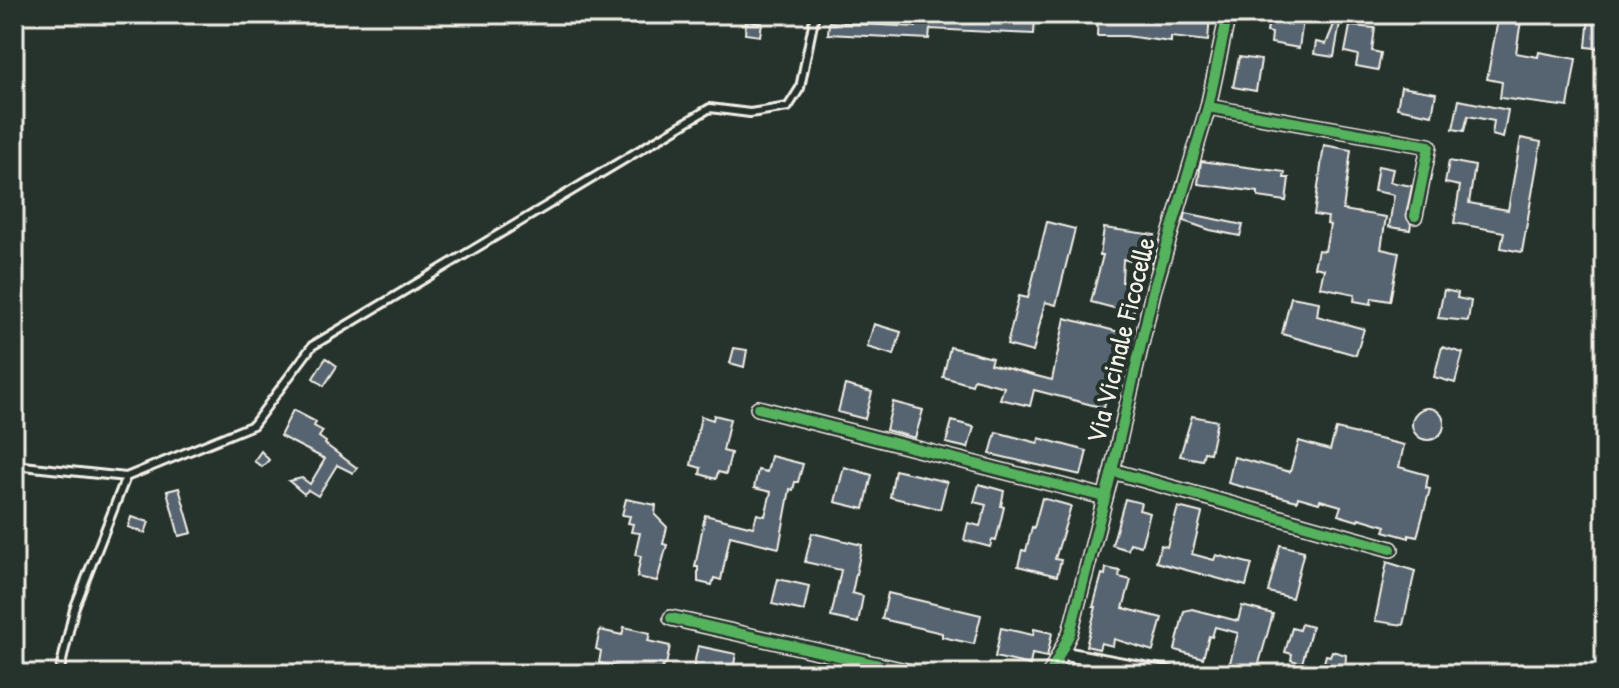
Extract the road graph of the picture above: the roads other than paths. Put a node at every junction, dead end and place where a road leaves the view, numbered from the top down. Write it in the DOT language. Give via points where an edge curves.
graph roads {
  1 [pos="815,14"];
  2 [pos="1228,14"];
  3 [pos="1208,107"];
  4 [pos="1415,216"];
  5 [pos="758,408"];
  6 [pos="14,465"];
  7 [pos="1112,471"];
  8 [pos="126,477"];
  9 [pos="1104,497"];
  10 [pos="1391,549"];
  11 [pos="671,618"];
  12 [pos="1060,653"];
  13 [pos="59,674"];
  14 [pos="919,674"];
  15 [pos="1050,674"];
  16 [pos="1171,674"];
  1 -- 8 [label="lane" via="800,88 788,107 750,113 710,108 312,346 253,425"];
  2 -- 3 [label="street, Via Vicinale Ficocelle"];
  3 -- 4 [label="street" via="1429,146"];
  3 -- 7 [label="street, Via Vicinale Ficocelle" via="1153,292"];
  5 -- 9 [label="street"];
  6 -- 8 [label="lane"];
  7 -- 9 [label="street, Via Vicinale Ficocelle"];
  7 -- 10 [label="street"];
  8 -- 13 [label="lane" via="74,609"];
  9 -- 12 [label="street, Via Vicinale Ficocelle" via="1070,633"];
  11 -- 14 [label="street"];
  12 -- 15 [label="street, Via Vicinale Ficocelle"];
  12 -- 16 [label="street"];
}
